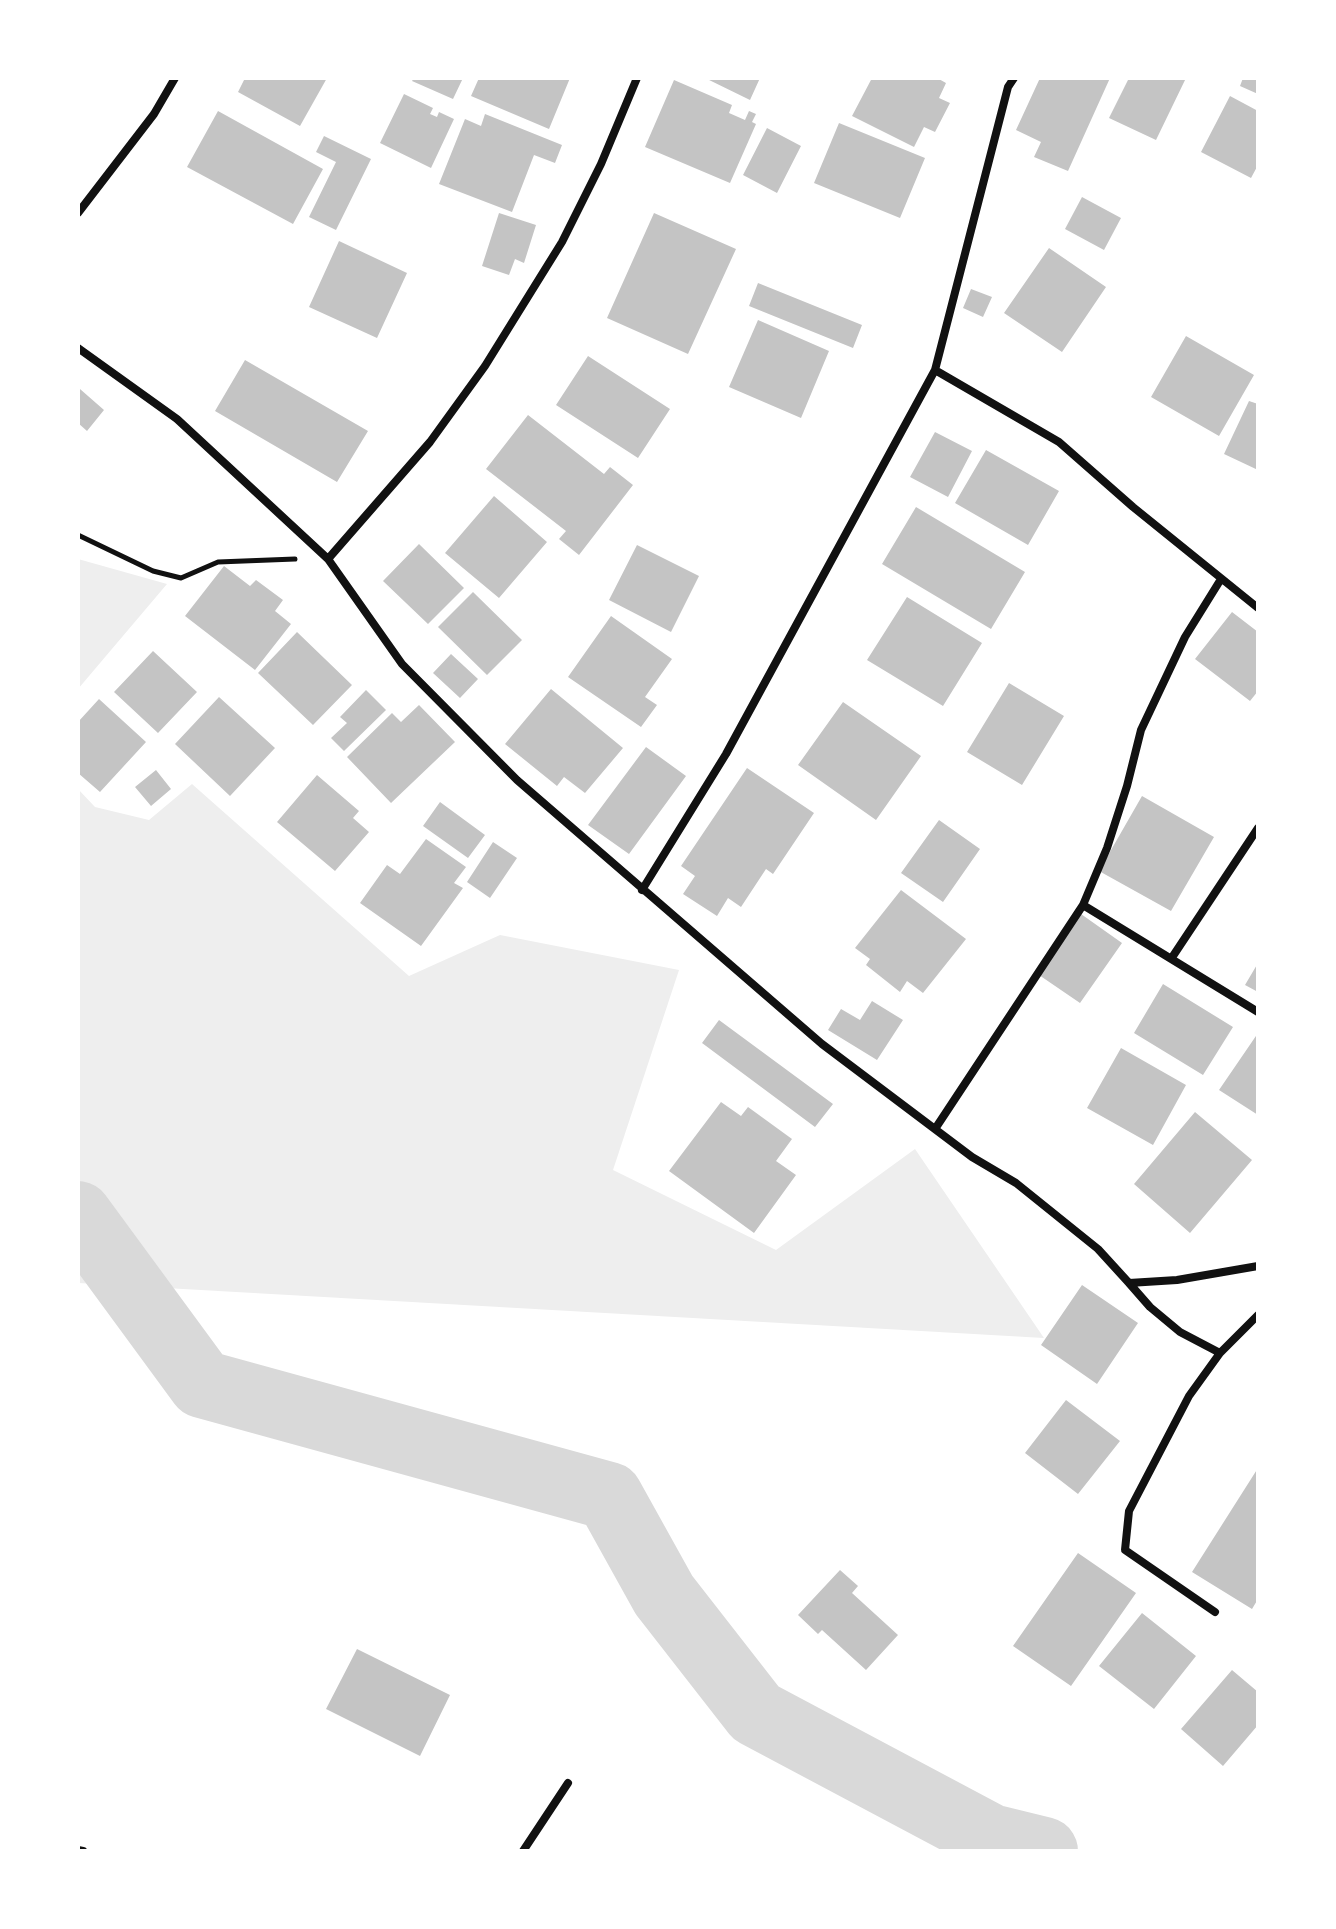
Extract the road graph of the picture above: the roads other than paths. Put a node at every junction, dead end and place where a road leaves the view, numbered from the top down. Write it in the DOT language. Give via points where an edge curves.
graph roads {
  1 [pos="175,78"];
  2 [pos="637,78"];
  3 [pos="1014,78"];
  4 [pos="78,213"];
  5 [pos="78,348"];
  6 [pos="935,370"];
  7 [pos="328,559"];
  8 [pos="1221,579"];
  9 [pos="1258,608"];
  10 [pos="1258,828"];
  11 [pos="642,890"];
  12 [pos="1083,905"];
  13 [pos="1171,959"];
  14 [pos="1258,1012"];
  15 [pos="935,1129"];
  16 [pos="1258,1266"];
  17 [pos="1129,1283"];
  18 [pos="1258,1315"];
  19 [pos="1220,1353"];
  20 [pos="1215,1612"];
  21 [pos="568,1783"];
  22 [pos="523,1851"];
  1 -- 4 [label="street"];
  2 -- 7 [label="street" via="562,242 485,366 430,442"];
  3 -- 6 [label="street"];
  5 -- 7 [label="street" via="177,419"];
  6 -- 8 [label="street" via="1059,442"];
  6 -- 11 [label="street" via="726,754"];
  7 -- 11 [label="street" via="402,664 517,780"];
  8 -- 9 [label="street"];
  8 -- 12 [label="street" via="1185,637 1141,730 1107,848"];
  10 -- 13 [label="street"];
  11 -- 15 [label="street" via="822,1044"];
  12 -- 13 [label="street"];
  12 -- 15 [label="street"];
  13 -- 14 [label="street"];
  15 -- 17 [label="street" via="1016,1183 1098,1249"];
  16 -- 17 [label="street"];
  17 -- 19 [label="street" via="1180,1332"];
  18 -- 19 [label="street"];
  19 -- 20 [label="street" via="1189,1396 1129,1511 1125,1550"];
  21 -- 22 [label="street"];
}
